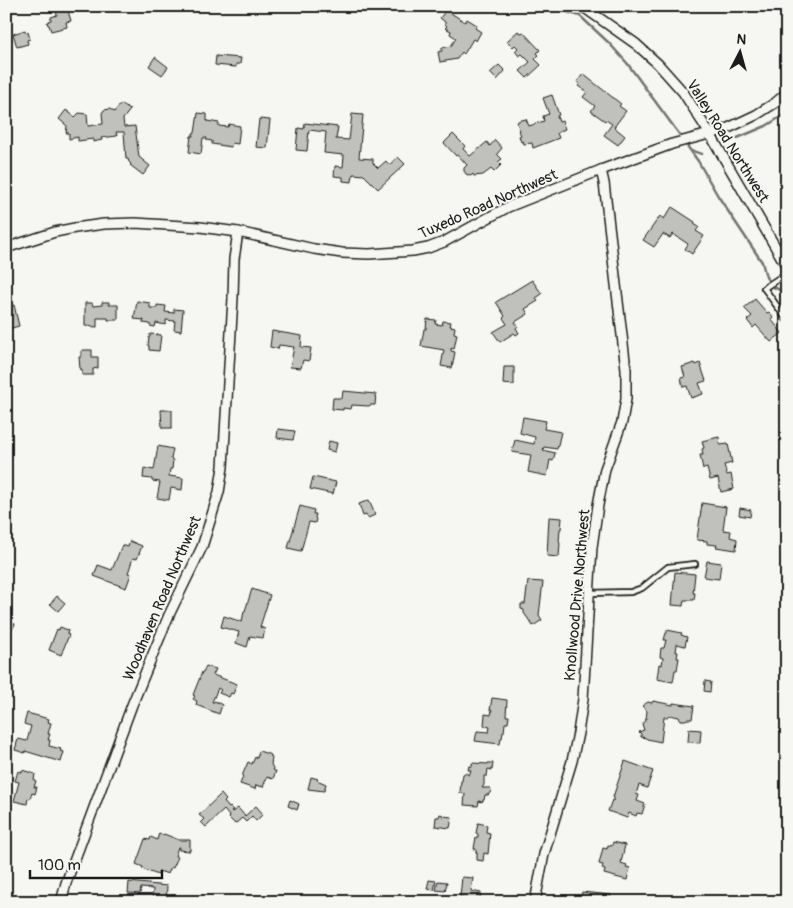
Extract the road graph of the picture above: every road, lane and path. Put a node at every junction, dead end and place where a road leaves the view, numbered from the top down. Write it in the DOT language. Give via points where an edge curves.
graph roads {
  1 [pos="582,6"];
  2 [pos="787,93"];
  3 [pos="710,134"];
  4 [pos="601,170"];
  5 [pos="238,232"];
  6 [pos="6,248"];
  7 [pos="787,267"];
  8 [pos="787,272"];
  9 [pos="787,320"];
  10 [pos="695,564"];
  11 [pos="589,593"];
  12 [pos="61,902"];
  13 [pos="535,902"];
  1 -- 3 [label="street, Valley Road Northwest" via="636,44 658,64 683,92"];
  2 -- 3 [label="street, Tuxedo Road Northwest" via="756,115"];
  3 -- 4 [label="street, Tuxedo Road Northwest"];
  3 -- 7 [label="street, Valley Road Northwest"];
  4 -- 5 [label="street, Tuxedo Road Northwest" via="508,207 444,242 413,251 342,253"];
  4 -- 11 [label="street, Knollwood Drive Northwest" via="627,384 622,422 605,470 598,505"];
  5 -- 6 [label="street, Tuxedo Road Northwest" via="137,223 104,224 55,232"];
  5 -- 12 [label="street, Woodhaven Road Northwest" via="219,492 202,547 132,705"];
  8 -- 9 [label="lane" via="764,288"];
  10 -- 11 [label="lane" via="668,566 642,588 631,592"];
  11 -- 13 [label="street, Knollwood Drive Northwest" via="578,733 544,854"];
}
